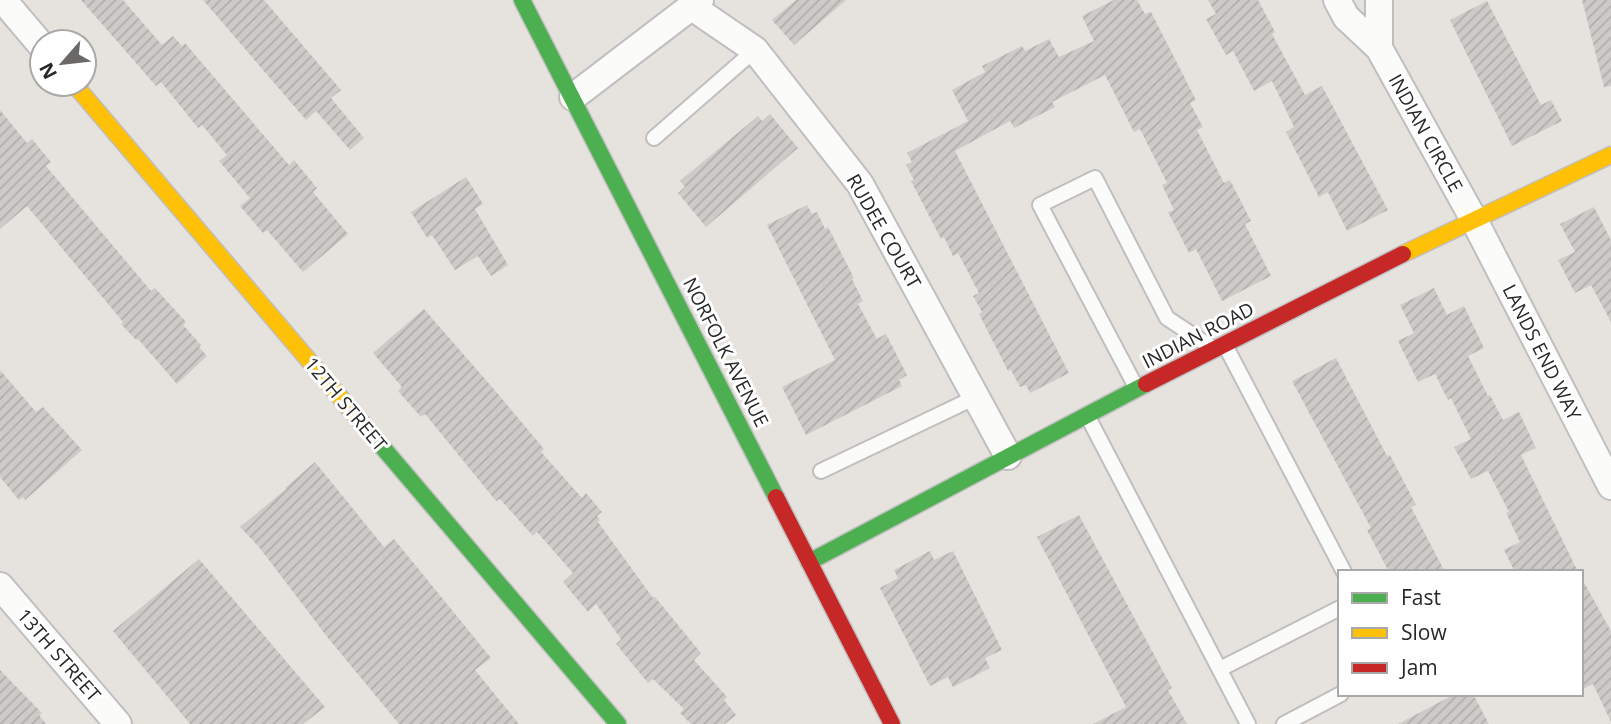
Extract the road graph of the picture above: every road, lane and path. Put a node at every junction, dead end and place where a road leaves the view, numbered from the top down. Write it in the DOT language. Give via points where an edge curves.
graph roads {
  1 [pos="3,0"];
  2 [pos="522,0"];
  3 [pos="1337,0"];
  4 [pos="1379,0"];
  5 [pos="696,4"];
  6 [pos="28,29"];
  7 [pos="1379,48"];
  8 [pos="755,50"];
  9 [pos="573,97"];
  10 [pos="86,98"];
  11 [pos="654,138"];
  12 [pos="1611,155"];
  13 [pos="1474,218"];
  14 [pos="1220,347"];
  15 [pos="1137,390"];
  16 [pos="976,397"];
  17 [pos="1088,415"];
  18 [pos="1008,456"];
  19 [pos="821,471"];
  20 [pos="1611,486"];
  21 [pos="809,562"];
  22 [pos="1343,570"];
  23 [pos="0,586"];
  24 [pos="1338,609"];
  25 [pos="1220,669"];
  26 [pos="1338,696"];
  27 [pos="118,724"];
  28 [pos="618,724"];
  29 [pos="892,724"];
  30 [pos="1248,724"];
  31 [pos="1283,724"];
  1 -- 6 [label="street"];
  2 -- 9 [label="street, NORFOLK AVENUE"];
  3 -- 7 [label="street, INDIAN CIRCLE" via="1346,18"];
  4 -- 7 [label="street, INDIAN CIRCLE"];
  5 -- 8 [label="street, RUDEE COURT"];
  5 -- 9 [label="street"];
  7 -- 13 [label="street, INDIAN CIRCLE"];
  8 -- 11 [label="lane"];
  8 -- 16 [label="street, RUDEE COURT" via="860,184"];
  9 -- 21 [label="street, NORFOLK AVENUE"];
  10 -- 28 [label="street, 12TH STREET"];
  12 -- 13 [label="street, INDIAN ROAD"];
  13 -- 14 [label="street, INDIAN ROAD"];
  13 -- 20 [label="street, LANDS END WAY"];
  14 -- 15 [label="street, INDIAN ROAD"];
  14 -- 15 [label="lane" via="1167,318 1095,178 1040,205"];
  14 -- 22 [label="lane"];
  15 -- 17 [label="street, INDIAN ROAD"];
  16 -- 18 [label="street, RUDEE COURT"];
  16 -- 19 [label="lane"];
  17 -- 18 [label="street, INDIAN ROAD"];
  17 -- 25 [label="lane"];
  18 -- 21 [label="street, INDIAN ROAD"];
  21 -- 29 [label="street, NORFOLK AVENUE"];
  23 -- 27 [label="street, 13TH STREET"];
  24 -- 25 [label="lane"];
  25 -- 30 [label="lane"];
  26 -- 31 [label="lane"];
}
